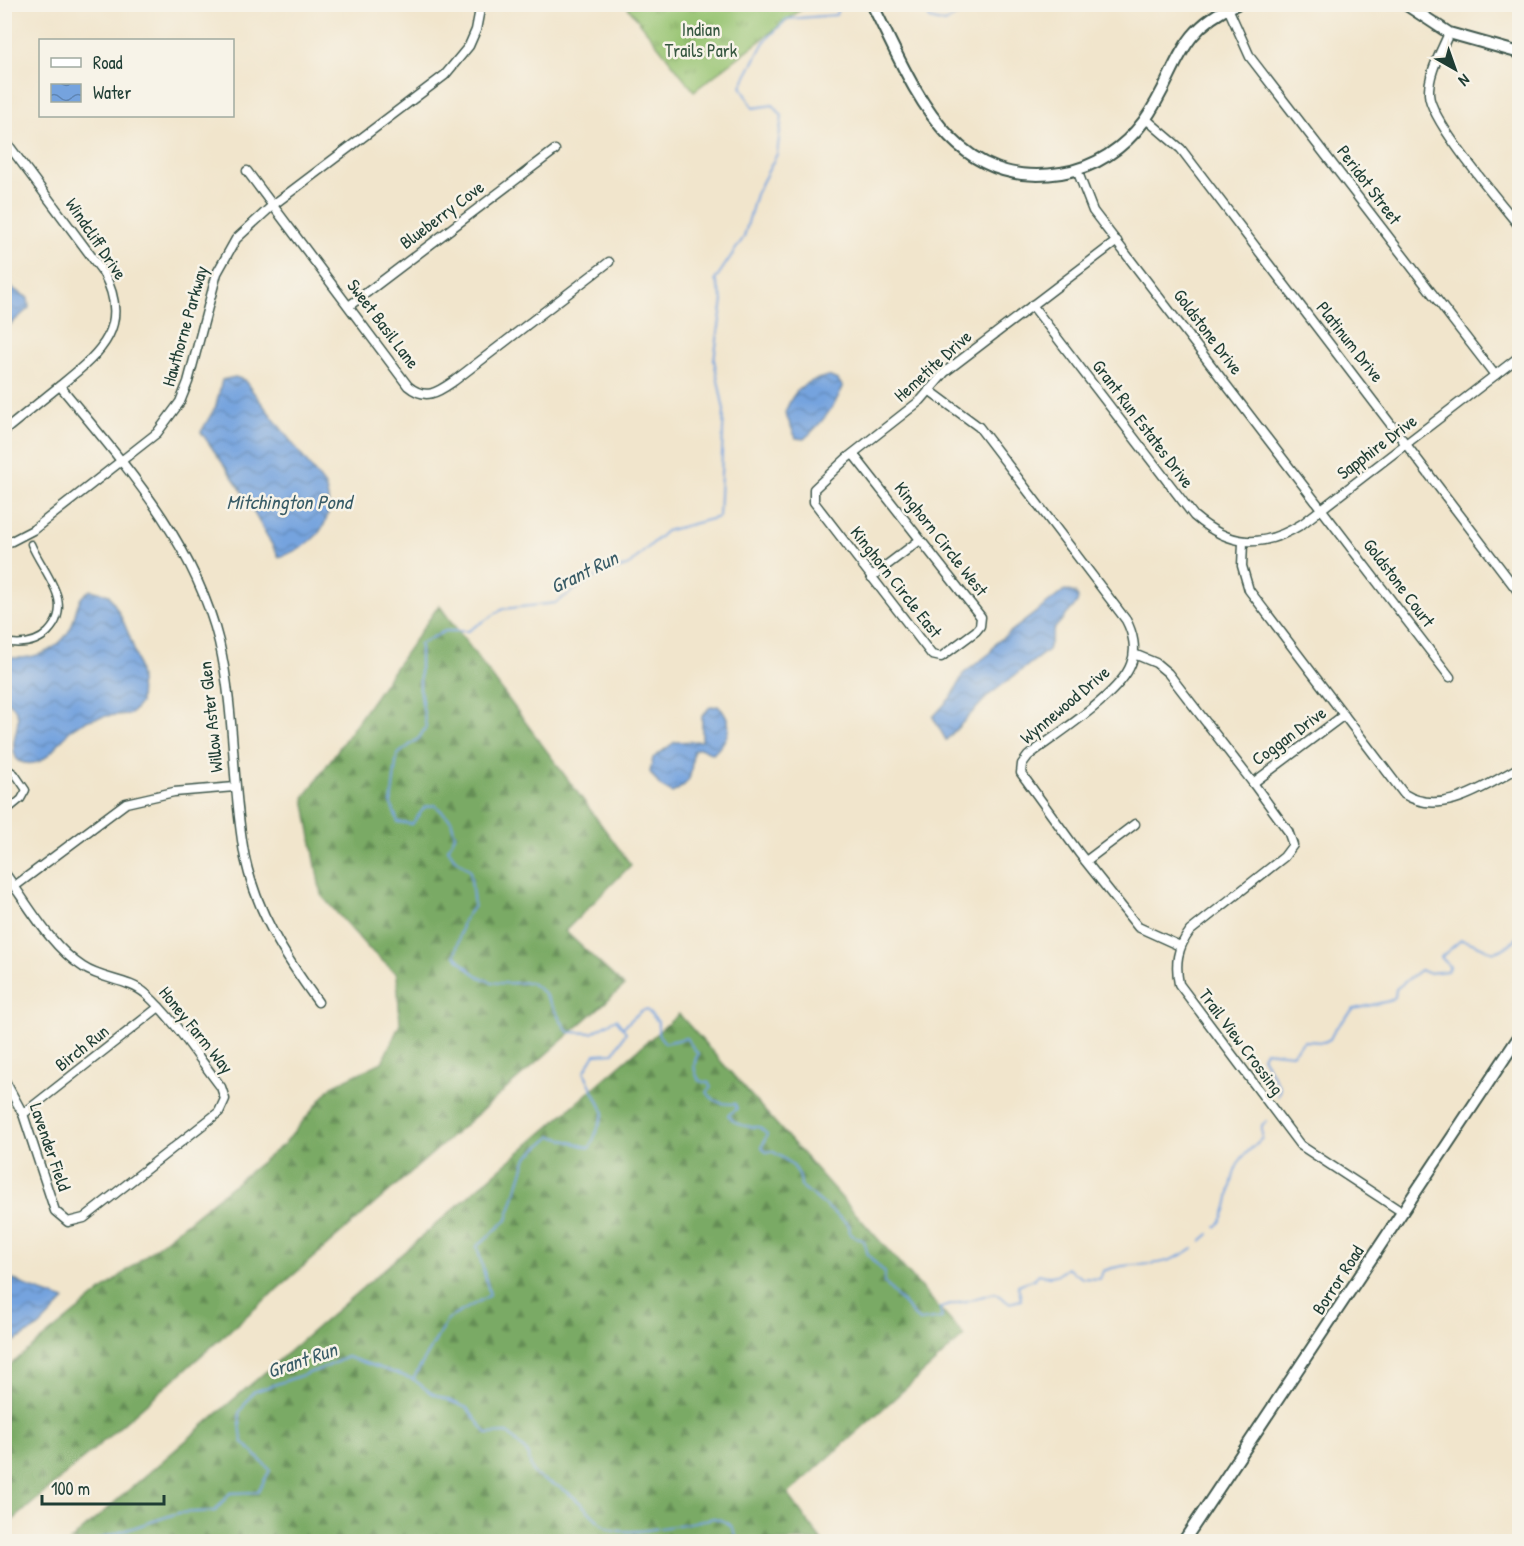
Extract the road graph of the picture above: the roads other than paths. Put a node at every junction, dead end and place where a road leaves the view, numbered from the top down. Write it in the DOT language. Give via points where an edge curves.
graph roads {
  1 [pos="481,4"];
  2 [pos="872,4"];
  3 [pos="1405,4"];
  4 [pos="1233,6"];
  5 [pos="1449,33"];
  6 [pos="1520,53"];
  7 [pos="1146,119"];
  8 [pos="4,139"];
  9 [pos="555,150"];
  10 [pos="1077,170"];
  11 [pos="247,171"];
  12 [pos="273,205"];
  13 [pos="1520,227"];
  14 [pos="1117,241"];
  15 [pos="609,262"];
  16 [pos="1032,305"];
  17 [pos="349,306"];
  18 [pos="1520,356"];
  19 [pos="1495,375"];
  20 [pos="60,386"];
  21 [pos="929,390"];
  22 [pos="4,430"];
  23 [pos="1408,444"];
  24 [pos="853,454"];
  25 [pos="121,460"];
  26 [pos="814,502"];
  27 [pos="1322,509"];
  28 [pos="920,540"];
  29 [pos="1243,542"];
  30 [pos="31,544"];
  31 [pos="4,545"];
  32 [pos="871,577"];
  33 [pos="1520,594"];
  34 [pos="4,642"];
  35 [pos="961,644"];
  36 [pos="1134,654"];
  37 [pos="1450,677"];
  38 [pos="1344,715"];
  39 [pos="4,766"];
  40 [pos="1520,767"];
  41 [pos="1253,783"];
  42 [pos="235,787"];
  43 [pos="4,813"];
  44 [pos="1135,824"];
  45 [pos="1086,861"];
  46 [pos="4,872"];
  47 [pos="15,886"];
  48 [pos="1180,946"];
  49 [pos="318,1002"];
  50 [pos="159,1007"];
  51 [pos="1520,1035"];
  52 [pos="4,1079"];
  53 [pos="23,1114"];
  54 [pos="1402,1212"];
  55 [pos="68,1222"];
  56 [pos="1183,1542"];
  1 -- 12 [label="street, Hawthorne Parkway" via="469,46 445,75"];
  2 -- 10 [label="street" via="932,118 961,149 1008,172 1043,175"];
  3 -- 5 [label="street"];
  4 -- 7 [label="street" via="1204,22 1185,44"];
  4 -- 19 [label="street, Peridot Street" via="1250,57"];
  5 -- 6 [label="street"];
  5 -- 13 [label="street" via="1431,76 1430,103"];
  7 -- 10 [label="street" via="1114,152"];
  7 -- 23 [label="street, Platinum Drive" via="1181,149"];
  8 -- 20 [label="street, Windcliff Drive" via="103,272 113,293 114,321 104,346"];
  9 -- 17 [label="street, Blueberry Cove"];
  10 -- 14 [label="street, Goldstone Drive" via="1094,211"];
  11 -- 12 [label="street, Sweet Basil Lane"];
  12 -- 17 [label="street, Sweet Basil Lane"];
  12 -- 25 [label="street, Hawthorne Parkway" via="244,229 223,258 180,402 157,433"];
  14 -- 16 [label="street, Hemetite Drive"];
  14 -- 27 [label="street, Goldstone Drive"];
  15 -- 17 [label="street, Sweet Basil Lane" via="436,394 416,392 408,386"];
  16 -- 21 [label="street, Hemetite Drive" via="945,372"];
  16 -- 29 [label="street, Grant Run Estates Drive" via="1194,516 1216,534"];
  18 -- 19 [label="street, Sapphire Drive"];
  19 -- 23 [label="street, Sapphire Drive"];
  20 -- 22 [label="street, Windcliff Drive"];
  20 -- 25 [label="street, Willow Aster Glen"];
  21 -- 24 [label="street, Hemetite Drive"];
  21 -- 36 [label="street" via="979,427 994,445 1126,620"];
  23 -- 27 [label="street, Sapphire Drive"];
  23 -- 33 [label="street, Platinum Drive"];
  24 -- 26 [label="street, Hemetite Drive" via="817,484 812,495"];
  24 -- 28 [label="street, Kinghorn Circle West"];
  25 -- 31 [label="street, Hawthorne Parkway" via="33,530"];
  25 -- 42 [label="street, Willow Aster Glen" via="170,527 206,602 227,678"];
  26 -- 32 [label="street, Kinghorn Circle East"];
  27 -- 29 [label="street, Sapphire Drive" via="1289,532 1258,542"];
  27 -- 37 [label="street, Goldstone Court"];
  28 -- 32 [label="street"];
  28 -- 35 [label="street, Kinghorn Circle West" via="981,617 980,626"];
  29 -- 38 [label="street" via="1242,566 1249,590"];
  30 -- 34 [label="street" via="55,586 60,611 55,624 39,638 17,644"];
  32 -- 35 [label="street, Kinghorn Circle East" via="932,655 941,657"];
  36 -- 41 [label="street" via="1168,673"];
  36 -- 45 [label="street, Wynnewood Drive" via="1124,679 1112,692 1028,756 1021,769"];
  38 -- 40 [label="street" via="1404,794 1427,803 1457,799"];
  38 -- 41 [label="street, Coggan Drive"];
  39 -- 43 [label="street" via="26,790"];
  41 -- 48 [label="street" via="1293,844 1284,857 1205,917"];
  42 -- 47 [label="street" via="174,792 126,803"];
  42 -- 49 [label="street, Willow Aster Glen" via="246,860 270,928 281,951"];
  44 -- 45 [label="street"];
  45 -- 48 [label="street, Wynnewood Drive" via="1138,927"];
  46 -- 47 [label="street, Honey Farm Way"];
  47 -- 50 [label="street, Honey Farm Way" via="73,960 100,976 138,988"];
  48 -- 54 [label="street, Trail View Crossing" via="1177,973 1185,996 1290,1133 1309,1152"];
  50 -- 53 [label="street, Birch Run"];
  50 -- 55 [label="street, Honey Farm Way" via="221,1087 225,1099 219,1112 93,1211"];
  51 -- 54 [label="street, Borror Road"];
  52 -- 53 [label="street, Lavender Field"];
  53 -- 55 [label="street, Lavender Field" via="55,1211"];
  54 -- 56 [label="street, Borror Road"];
}
